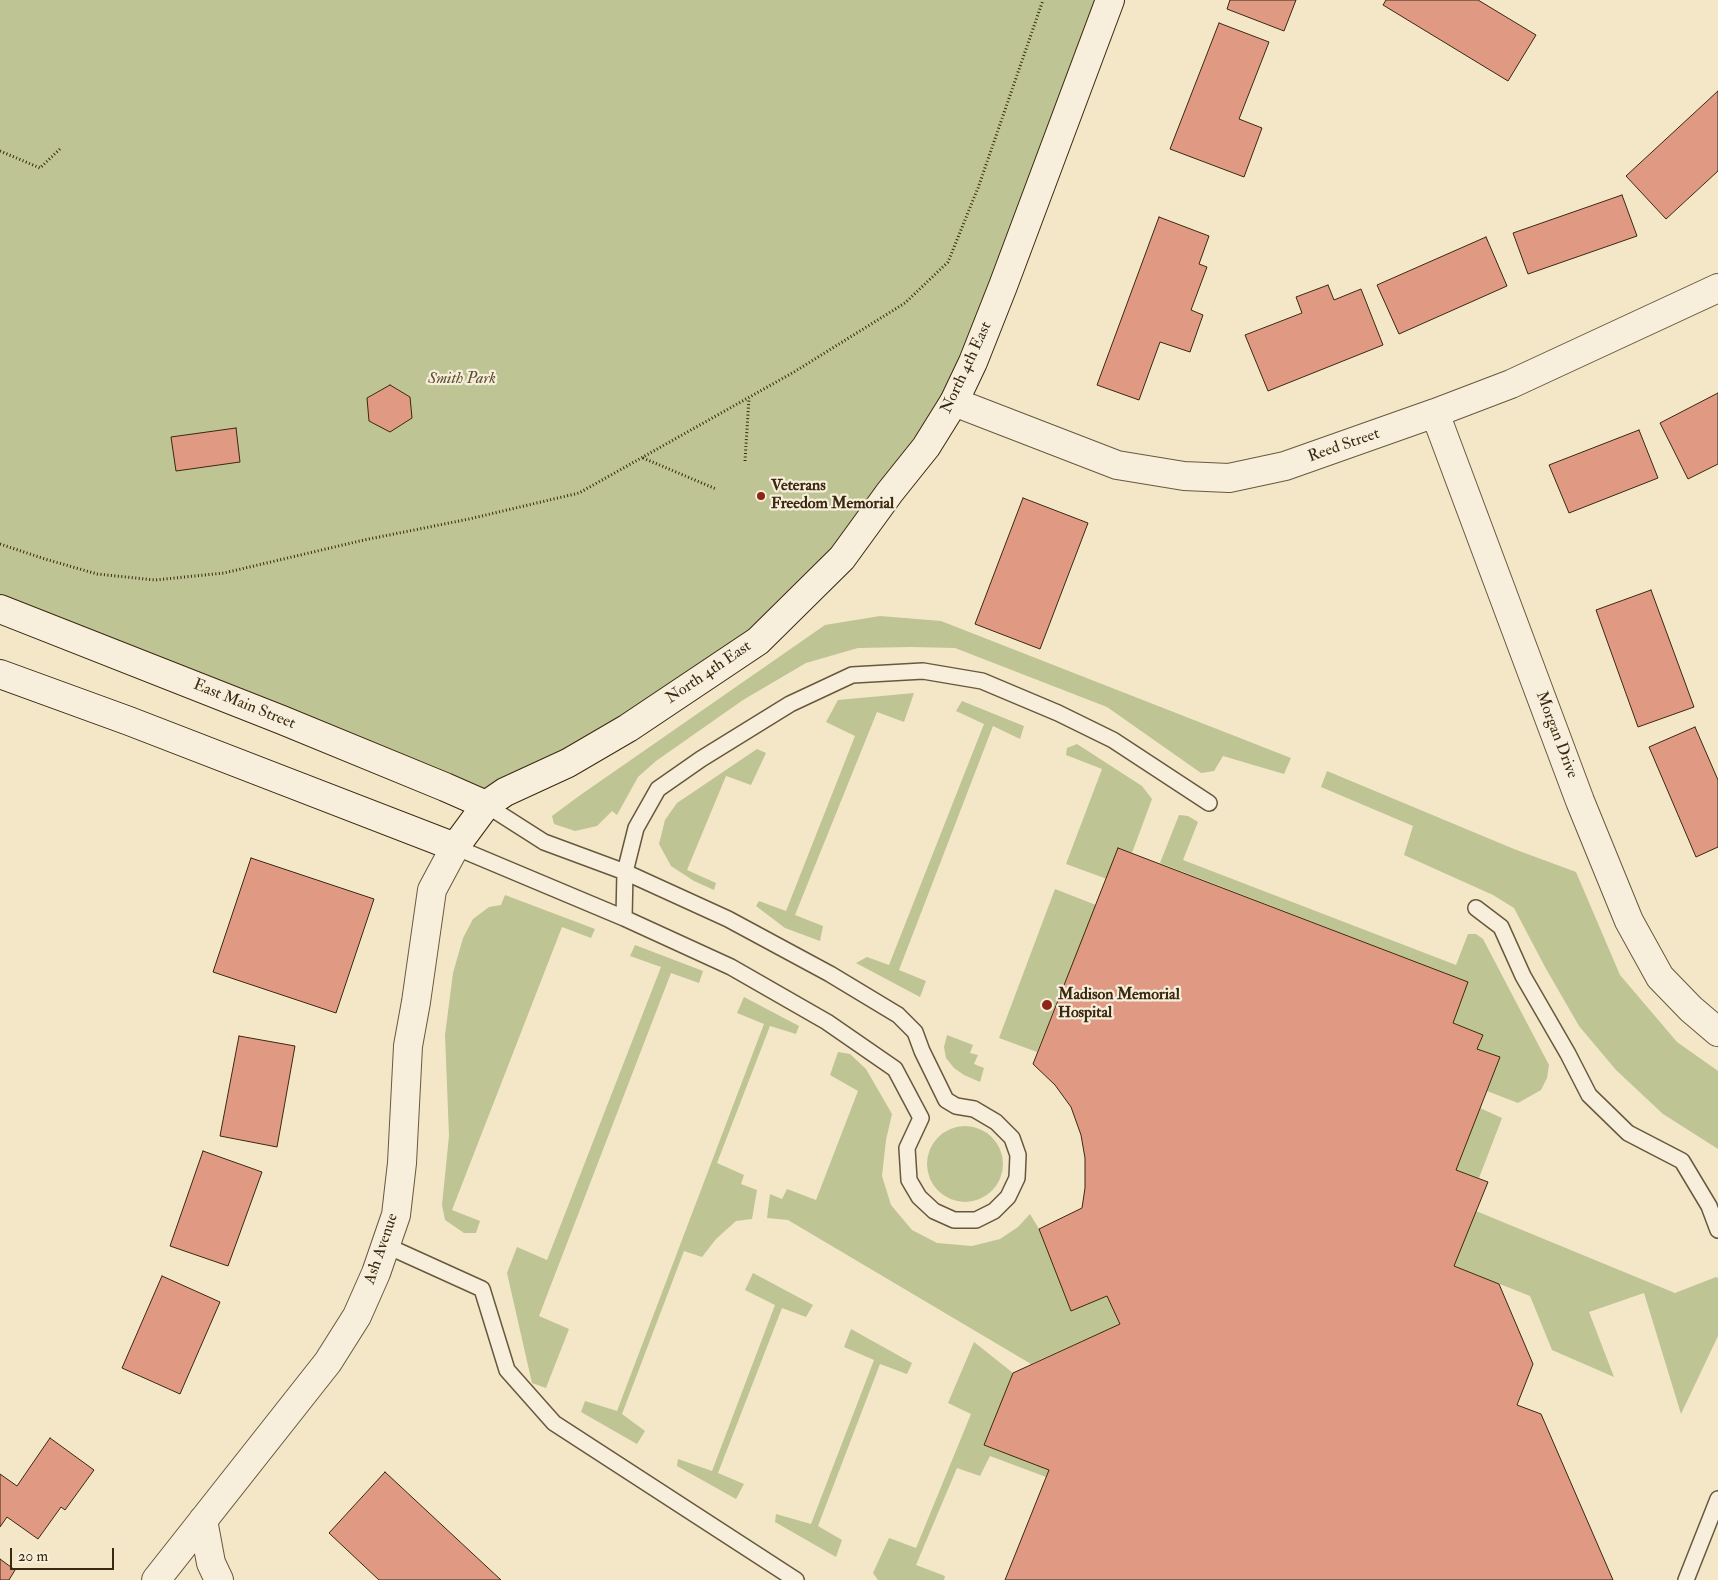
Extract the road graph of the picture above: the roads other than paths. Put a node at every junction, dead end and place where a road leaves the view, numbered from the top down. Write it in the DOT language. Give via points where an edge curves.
graph roads {
  1 [pos="1110,0"];
  2 [pos="1718,288"];
  3 [pos="954,402"];
  4 [pos="1435,413"];
  5 [pos="0,609"];
  6 [pos="0,674"];
  7 [pos="1209,802"];
  8 [pos="486,805"];
  9 [pos="455,847"];
  10 [pos="625,872"];
  11 [pos="1476,908"];
  12 [pos="624,918"];
  13 [pos="1718,1032"];
  14 [pos="1718,1230"];
  15 [pos="385,1245"];
  16 [pos="1718,1499"];
  17 [pos="203,1520"];
  18 [pos="156,1580"];
  19 [pos="219,1580"];
  20 [pos="796,1580"];
  21 [pos="1686,1580"];
  1 -- 3 [label="street, North 4th East" via="1003,286"];
  2 -- 4 [label="street, Reed Street" via="1512,384"];
  3 -- 4 [label="street, Reed Street" via="1117,465 1184,476 1229,478 1285,466"];
  3 -- 8 [label="street, North 4th East" via="926,447 842,558 758,641 628,728"];
  4 -- 13 [label="street, Morgan Drive" via="1580,801 1629,921 1660,977"];
  5 -- 8 [label="street, East Main Street" via="282,720"];
  6 -- 9 [label="street"];
  7 -- 10 [label="lane" via="1113,740 982,681 924,671 852,675 790,704 658,789 636,828"];
  8 -- 9 [label="street, Ash Avenue"];
  8 -- 10 [label="lane" via="544,842"];
  9 -- 12 [label="lane"];
  9 -- 15 [label="street, Ash Avenue" via="432,890 408,1046 396,1215"];
  10 -- 12 [label="lane"];
  10 -- 12 [label="lane" via="728,919 898,1015 915,1032 946,1100 956,1106 974,1109 996,1122 1012,1138 1018,1155 1017,1178 1008,1197 994,1211 976,1220 954,1220 934,1211 918,1196 909,1180 908,1148 921,1118 895,1069 827,1022 731,967"];
  11 -- 14 [label="lane" via="1501,927 1522,976 1589,1095 1628,1133 1682,1161 1709,1206"];
  15 -- 17 [label="street, Ash Avenue" via="357,1316 328,1362"];
  15 -- 20 [label="lane" via="482,1289 507,1370 554,1423"];
  16 -- 21 [label="lane"];
  17 -- 18 [label="street, Ash Avenue"];
  17 -- 19 [label="street" via="211,1563"];
}
